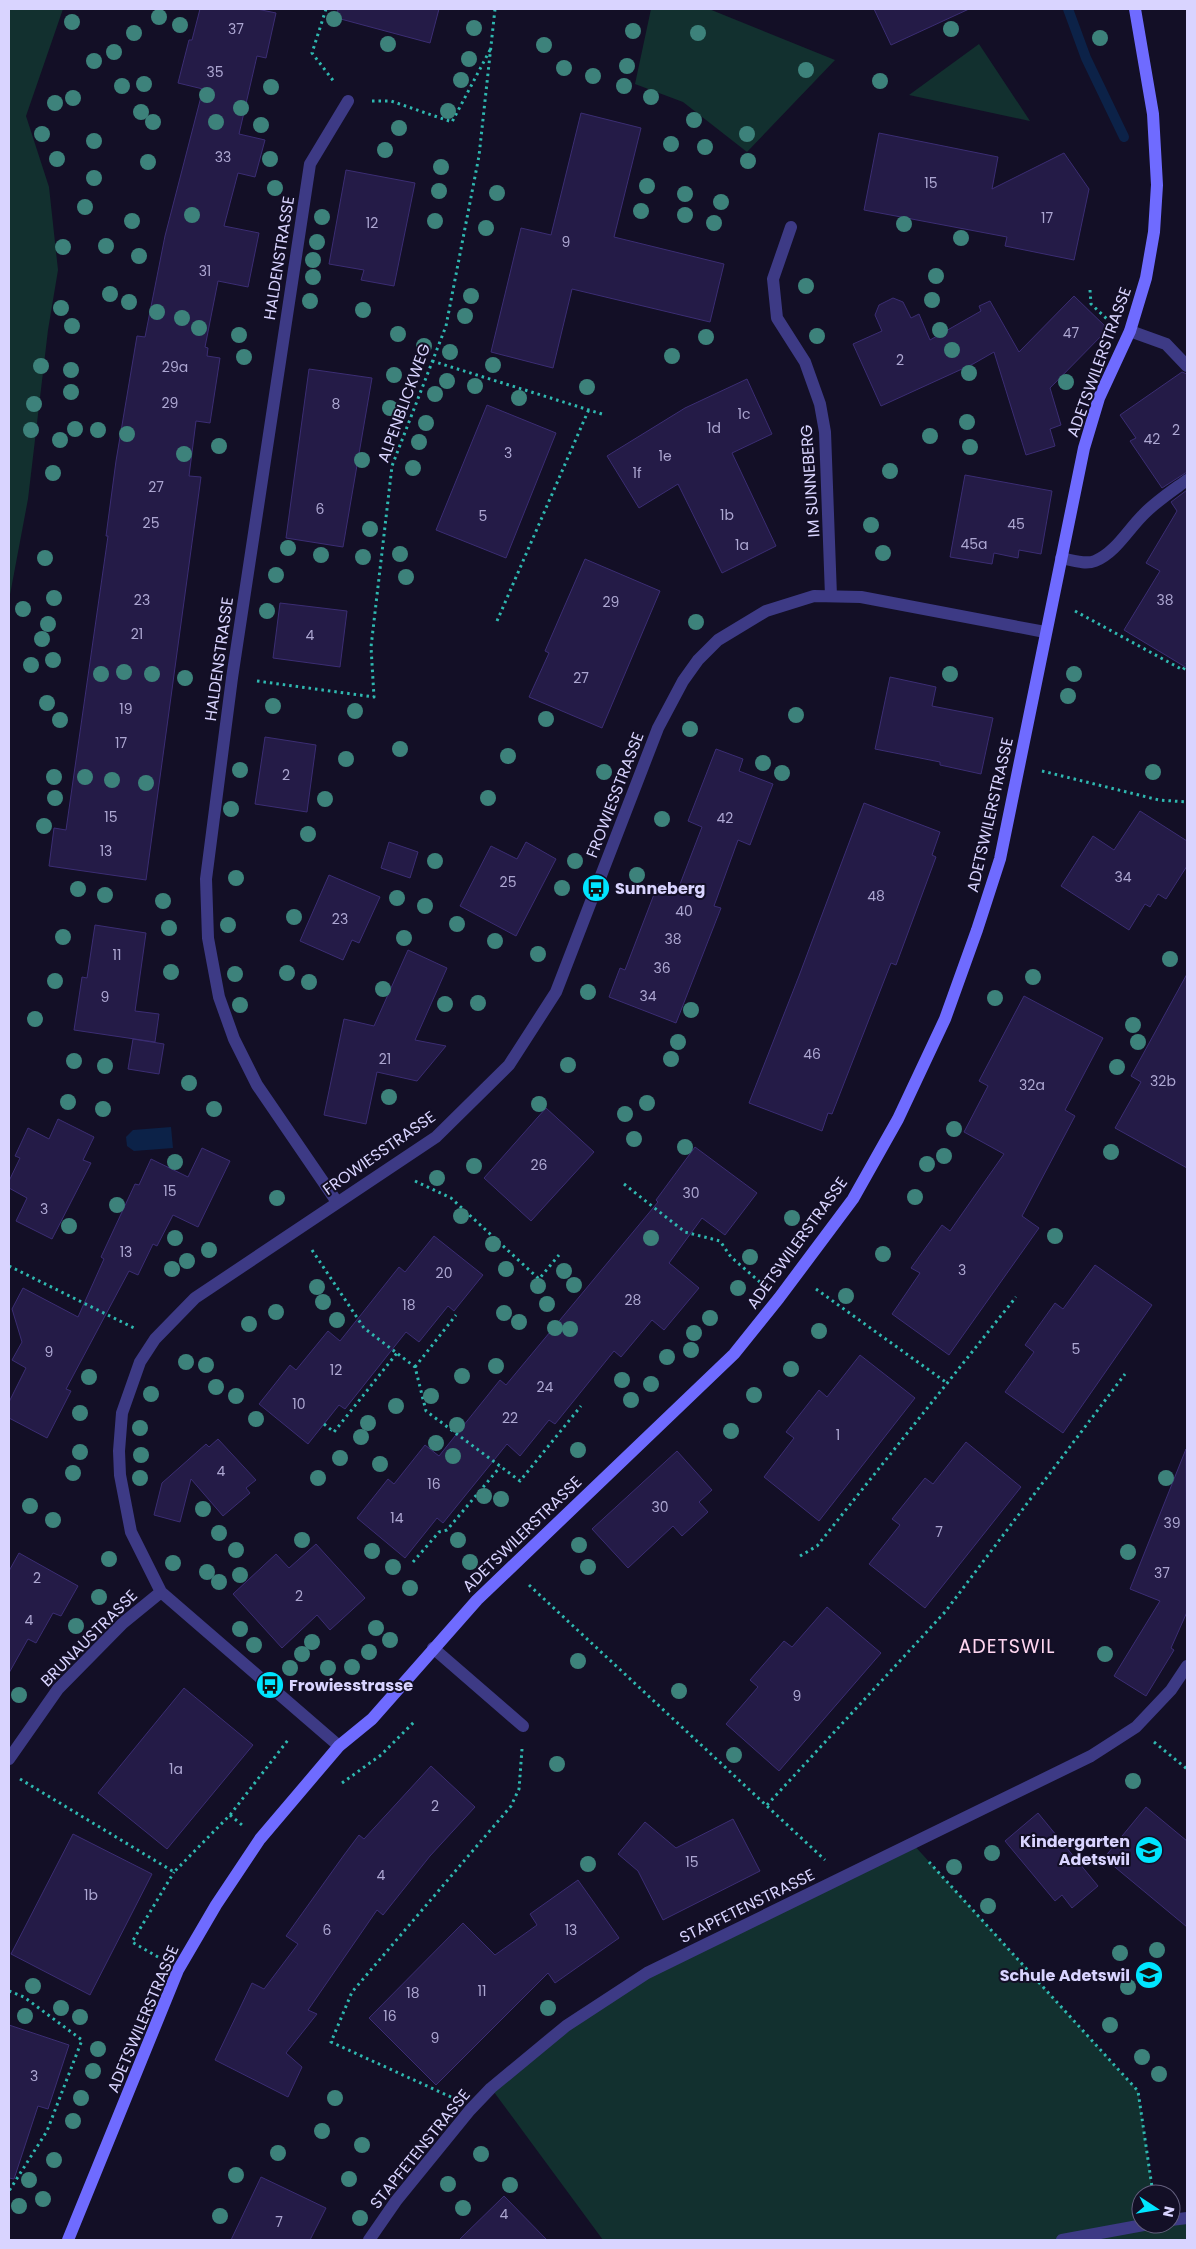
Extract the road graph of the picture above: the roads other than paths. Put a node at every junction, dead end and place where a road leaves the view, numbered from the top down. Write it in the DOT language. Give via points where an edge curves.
graph roads {
  1 [pos="1134,9"];
  2 [pos="348,101"];
  3 [pos="791,227"];
  4 [pos="1130,331"];
  5 [pos="1187,366"];
  6 [pos="1187,480"];
  7 [pos="1061,558"];
  8 [pos="831,596"];
  9 [pos="1045,632"];
  10 [pos="337,1202"];
  11 [pos="161,1592"];
  12 [pos="433,1648"];
  13 [pos="1187,1666"];
  14 [pos="523,1726"];
  15 [pos="339,1746"];
  16 [pos="9,1759"];
  17 [pos="1131,2227"];
  18 [pos="68,2240"];
  19 [pos="369,2240"];
  20 [pos="1062,2240"];
  1 -- 4 [label="street, ADETSWILERSTRASSE" via="1153,114 1158,185 1146,278"];
  2 -- 10 [label="street, HALDENSTRASSE" via="310,164 232,678 206,879 208,938 219,997 234,1039 257,1085"];
  3 -- 8 [label="street, IM SUNNEBERG" via="773,279 777,318 806,362 826,432"];
  4 -- 5 [label="street" via="1166,344"];
  4 -- 7 [label="street, ADETSWILERSTRASSE" via="1099,398 1084,448"];
  6 -- 7 [label="street" via="1143,514 1100,558 1081,562"];
  7 -- 9 [label="street, ADETSWILERSTRASSE"];
  8 -- 9 [label="street, FROWIESSTRASSE" via="861,597"];
  8 -- 10 [label="street, FROWIESSTRASSE" via="814,596 766,610 718,640 698,660 658,728 556,992 542,1016 509,1065 436,1137"];
  9 -- 12 [label="street, ADETSWILERSTRASSE" via="1000,858 977,930 945,1018 898,1118 853,1199 734,1354 552,1526"];
  10 -- 11 [label="street, FROWIESSTRASSE" via="195,1298 155,1339 140,1362 122,1413 119,1451 123,1495 132,1532"];
  11 -- 15 [label="street, FROWIESSTRASSE"];
  11 -- 16 [label="street, BRUNAUSTRASSE" via="123,1623 58,1689"];
  12 -- 14 [label="street"];
  12 -- 15 [label="street, ADETSWILERSTRASSE" via="372,1719"];
  13 -- 19 [label="street, STAPFETENSTRASSE" via="1171,1690 1136,1727 1091,1756 647,1973 566,2026 491,2088 396,2201"];
  15 -- 18 [label="street, ADETSWILERSTRASSE" via="260,1839 216,1904 178,1970"];
  17 -- 20 [label="street"];
}
